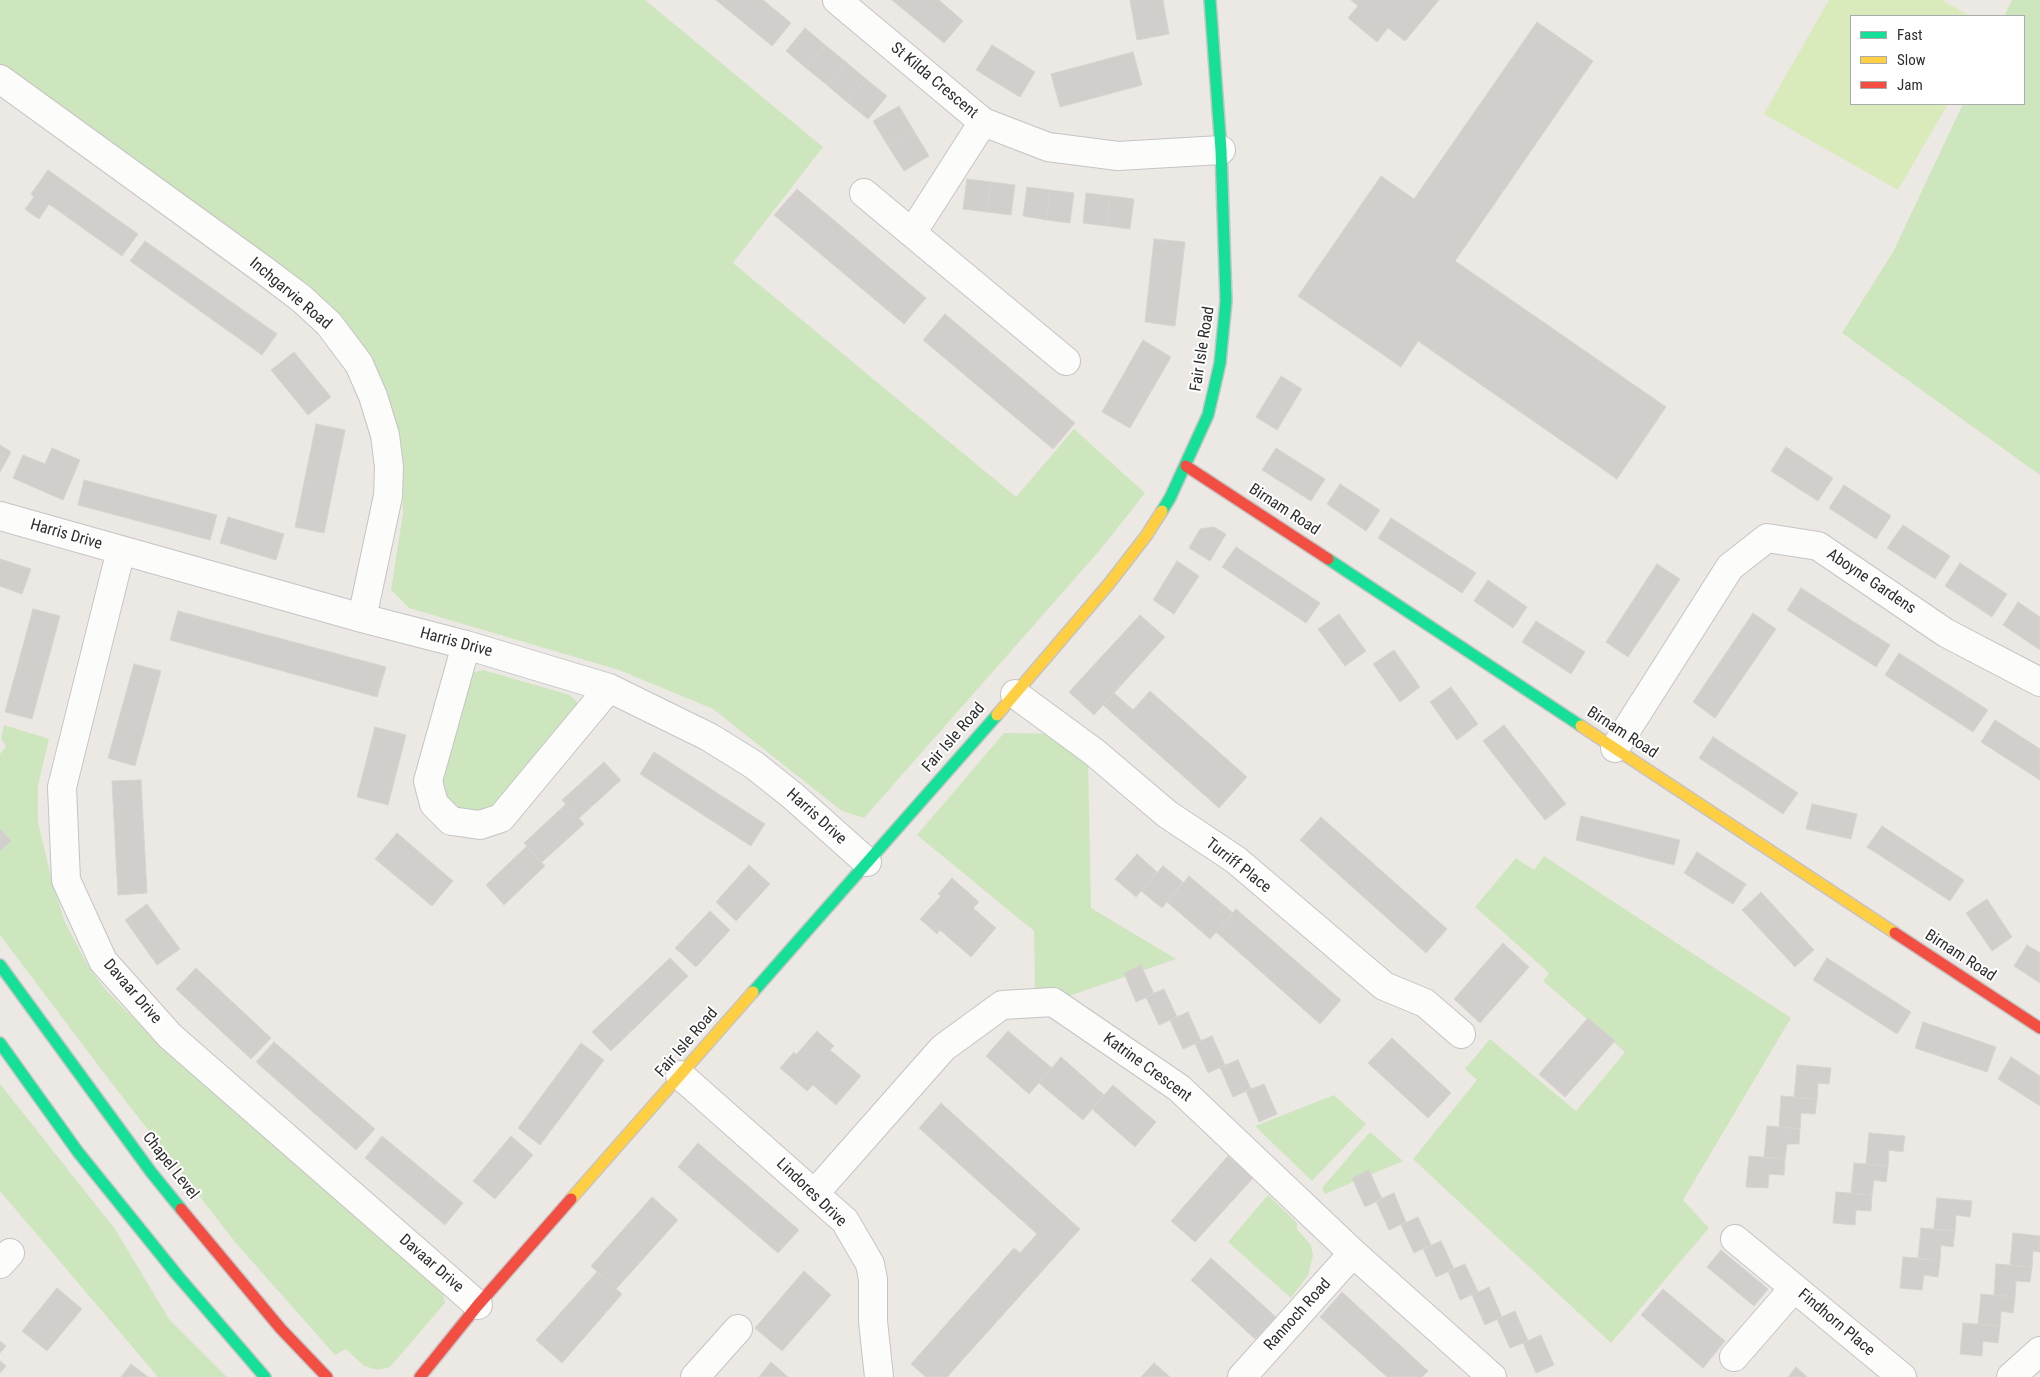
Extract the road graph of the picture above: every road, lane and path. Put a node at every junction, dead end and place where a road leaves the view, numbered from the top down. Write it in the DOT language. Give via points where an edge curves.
graph roads {
  1 [pos="837,0"];
  2 [pos="1210,0"];
  3 [pos="0,79"];
  4 [pos="983,122"];
  5 [pos="1221,150"];
  6 [pos="864,193"];
  7 [pos="912,232"];
  8 [pos="1066,361"];
  9 [pos="1186,466"];
  10 [pos="0,516"];
  11 [pos="121,550"];
  12 [pos="362,618"];
  13 [pos="466,645"];
  14 [pos="2040,682"];
  15 [pos="609,688"];
  16 [pos="1015,694"];
  17 [pos="1615,748"];
  18 [pos="867,862"];
  19 [pos="0,965"];
  20 [pos="2040,1028"];
  21 [pos="1461,1034"];
  22 [pos="0,1043"];
  23 [pos="680,1075"];
  24 [pos="815,1193"];
  25 [pos="1735,1239"];
  26 [pos="1353,1253"];
  27 [pos="1794,1288"];
  28 [pos="478,1305"];
  29 [pos="738,1329"];
  30 [pos="2040,1351"];
  31 [pos="1734,1357"];
  32 [pos="265,1377"];
  33 [pos="327,1377"];
  34 [pos="420,1377"];
  35 [pos="695,1377"];
  36 [pos="879,1377"];
  37 [pos="1242,1377"];
  38 [pos="1492,1377"];
  39 [pos="1902,1377"];
  40 [pos="2011,1377"];
  1 -- 4 [label="street, St Kilda Crescent"];
  2 -- 5 [label="street, Fair Isle Road"];
  3 -- 12 [label="street, Inchgarvie Road" via="302,299 329,324 359,364 385,435 389,467 388,496"];
  4 -- 5 [label="street, St Kilda Crescent" via="1048,147 1118,156"];
  4 -- 7 [label="street"];
  5 -- 9 [label="street, Fair Isle Road" via="1226,301 1220,363 1208,415"];
  6 -- 7 [label="street"];
  7 -- 8 [label="street"];
  9 -- 16 [label="street, Fair Isle Road" via="1146,536"];
  9 -- 17 [label="street, Birnam Road"];
  10 -- 11 [label="street, Harris Drive"];
  11 -- 12 [label="street, Harris Drive"];
  11 -- 28 [label="street, Davaar Drive" via="62,787 66,880 103,961 170,1036"];
  12 -- 13 [label="street, Harris Drive"];
  13 -- 15 [label="street, Harris Drive"];
  13 -- 15 [label="street" via="428,781 434,804 451,821 480,825 501,818"];
  14 -- 17 [label="street, Aboyne Gardens" via="1946,634 1818,546 1767,538 1730,567"];
  15 -- 18 [label="street, Harris Drive" via="709,737 754,765"];
  16 -- 18 [label="street, Fair Isle Road"];
  16 -- 21 [label="street, Turriff Place" via="1094,752 1167,814 1236,860 1384,986 1425,1003"];
  17 -- 20 [label="street, Birnam Road"];
  18 -- 23 [label="street, Fair Isle Road"];
  19 -- 33 [label="street, Chapel Level" via="152,1172 281,1330"];
  22 -- 32 [label="street" via="78,1152"];
  23 -- 24 [label="street, Lindores Drive"];
  23 -- 28 [label="street, Fair Isle Road"];
  24 -- 26 [label="street, Katrine Crescent" via="943,1048 1002,1005 1053,1002 1179,1088"];
  24 -- 36 [label="street, Lindores Drive" via="844,1221 870,1264 872,1321"];
  25 -- 27 [label="street, Findhorn Place"];
  26 -- 37 [label="street, Rannoch Road"];
  26 -- 38 [label="street, Katrine Crescent"];
  27 -- 31 [label="street, Findhorn Place"];
  27 -- 39 [label="street, Findhorn Place"];
  28 -- 34 [label="street, Fair Isle Road"];
  29 -- 35 [label="street"];
  30 -- 40 [label="street"];
}
